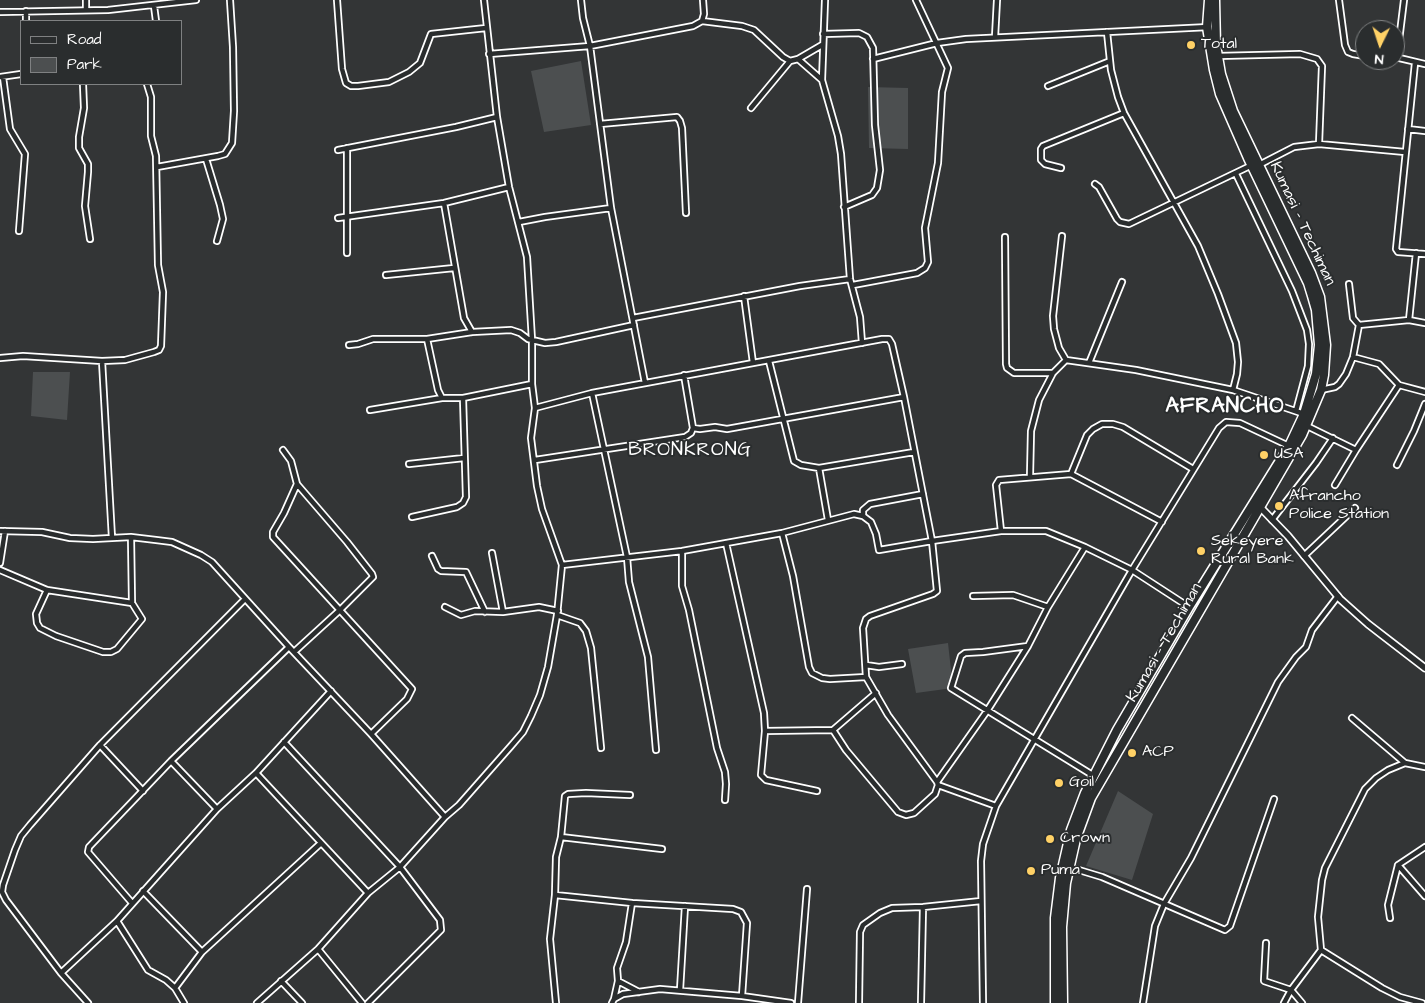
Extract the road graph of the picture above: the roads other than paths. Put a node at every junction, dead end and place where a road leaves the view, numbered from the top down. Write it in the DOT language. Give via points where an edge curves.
graph roads {
  1 [pos="86,0"];
  2 [pos="196,0"];
  3 [pos="230,0"];
  4 [pos="337,0"];
  5 [pos="484,0"];
  6 [pos="581,0"];
  7 [pos="704,0"];
  8 [pos="825,0"];
  9 [pos="916,0"];
  10 [pos="997,0"];
  11 [pos="1209,0"];
  12 [pos="1215,0"];
  13 [pos="1339,0"];
  14 [pos="1404,0"];
  15 [pos="154,6"];
  16 [pos="86,10"];
  17 [pos="26,11"];
  18 [pos="0,12"];
  19 [pos="26,20"];
  20 [pos="156,20"];
  21 [pos="1401,20"];
  22 [pos="702,21"];
  23 [pos="486,28"];
  24 [pos="1211,28"];
  25 [pos="1108,32"];
  26 [pos="824,34"];
  27 [pos="996,37"];
  28 [pos="937,43"];
  29 [pos="822,45"];
  30 [pos="590,46"];
  31 [pos="489,54"];
  32 [pos="1355,54"];
  33 [pos="1218,56"];
  34 [pos="798,59"];
  35 [pos="873,59"];
  36 [pos="790,60"];
  37 [pos="1405,60"];
  38 [pos="1110,61"];
  39 [pos="1415,63"];
  40 [pos="1425,64"];
  41 [pos="20,74"];
  42 [pos="2,77"];
  43 [pos="822,80"];
  44 [pos="83,85"];
  45 [pos="147,85"];
  46 [pos="1048,86"];
  47 [pos="751,108"];
  48 [pos="1124,112"];
  49 [pos="497,117"];
  50 [pos="600,124"];
  51 [pos="1408,129"];
  52 [pos="1425,131"];
  53 [pos="1320,144"];
  54 [pos="347,148"];
  55 [pos="338,150"];
  56 [pos="1405,152"];
  57 [pos="206,159"];
  58 [pos="1255,165"];
  59 [pos="157,167"];
  60 [pos="1061,168"];
  61 [pos="1236,174"];
  62 [pos="1095,184"];
  63 [pos="509,186"];
  64 [pos="1174,202"];
  65 [pos="444,203"];
  66 [pos="844,207"];
  67 [pos="611,208"];
  68 [pos="686,213"];
  69 [pos="348,216"];
  70 [pos="338,218"];
  71 [pos="519,222"];
  72 [pos="19,231"];
  73 [pos="1062,236"];
  74 [pos="1005,237"];
  75 [pos="90,239"];
  76 [pos="217,241"];
  77 [pos="347,253"];
  78 [pos="1416,254"];
  79 [pos="1425,254"];
  80 [pos="454,268"];
  81 [pos="386,275"];
  82 [pos="850,279"];
  83 [pos="1122,282"];
  84 [pos="1349,284"];
  85 [pos="853,286"];
  86 [pos="744,296"];
  87 [pos="633,318"];
  88 [pos="1409,320"];
  89 [pos="1425,323"];
  90 [pos="634,325"];
  91 [pos="1359,325"];
  92 [pos="472,332"];
  93 [pos="427,339"];
  94 [pos="532,340"];
  95 [pos="862,343"];
  96 [pos="349,345"];
  97 [pos="1353,357"];
  98 [pos="0,358"];
  99 [pos="769,360"];
  100 [pos="1066,360"];
  101 [pos="102,361"];
  102 [pos="753,363"];
  103 [pos="1089,363"];
  104 [pos="1054,373"];
  105 [pos="684,375"];
  106 [pos="532,384"];
  107 [pos="645,384"];
  108 [pos="1399,385"];
  109 [pos="1232,390"];
  110 [pos="1321,390"];
  111 [pos="1425,392"];
  112 [pos="592,393"];
  113 [pos="904,397"];
  114 [pos="442,398"];
  115 [pos="463,398"];
  116 [pos="1425,404"];
  117 [pos="535,408"];
  118 [pos="370,410"];
  119 [pos="1296,411"];
  120 [pos="1304,414"];
  121 [pos="782,418"];
  122 [pos="1307,426"];
  123 [pos="692,428"];
  124 [pos="1333,438"];
  125 [pos="1289,446"];
  126 [pos="283,450"];
  127 [pos="604,450"];
  128 [pos="1356,450"];
  129 [pos="914,452"];
  130 [pos="464,458"];
  131 [pos="535,460"];
  132 [pos="409,464"];
  133 [pos="1397,465"];
  134 [pos="819,468"];
  135 [pos="1192,469"];
  136 [pos="1071,474"];
  137 [pos="1030,476"];
  138 [pos="297,484"];
  139 [pos="1335,485"];
  140 [pos="922,494"];
  141 [pos="1261,508"];
  142 [pos="1355,508"];
  143 [pos="412,516"];
  144 [pos="863,516"];
  145 [pos="828,520"];
  146 [pos="1272,520"];
  147 [pos="1162,522"];
  148 [pos="3,531"];
  149 [pos="1002,531"];
  150 [pos="782,533"];
  151 [pos="112,538"];
  152 [pos="131,538"];
  153 [pos="932,542"];
  154 [pos="726,543"];
  155 [pos="1085,547"];
  156 [pos="682,551"];
  157 [pos="492,553"];
  158 [pos="432,556"];
  159 [pos="1304,556"];
  160 [pos="627,557"];
  161 [pos="0,563"];
  162 [pos="562,565"];
  163 [pos="0,570"];
  164 [pos="1132,570"];
  165 [pos="47,590"];
  166 [pos="973,596"];
  167 [pos="1338,596"];
  168 [pos="245,599"];
  169 [pos="132,603"];
  170 [pos="445,607"];
  171 [pos="1048,607"];
  172 [pos="1189,608"];
  173 [pos="340,610"];
  174 [pos="485,612"];
  175 [pos="503,612"];
  176 [pos="557,613"];
  177 [pos="1028,646"];
  178 [pos="289,647"];
  179 [pos="294,652"];
  180 [pos="902,664"];
  181 [pos="866,665"];
  182 [pos="1425,668"];
  183 [pos="866,677"];
  184 [pos="1142,688"];
  185 [pos="331,691"];
  186 [pos="876,693"];
  187 [pos="1152,694"];
  188 [pos="987,711"];
  189 [pos="1352,718"];
  190 [pos="833,730"];
  191 [pos="765,731"];
  192 [pos="371,734"];
  193 [pos="1033,740"];
  194 [pos="284,742"];
  195 [pos="100,745"];
  196 [pos="601,748"];
  197 [pos="656,750"];
  198 [pos="172,761"];
  199 [pos="1405,763"];
  200 [pos="1425,766"];
  201 [pos="256,773"];
  202 [pos="1094,776"];
  203 [pos="937,784"];
  204 [pos="143,791"];
  205 [pos="817,791"];
  206 [pos="630,795"];
  207 [pos="1274,799"];
  208 [pos="726,800"];
  209 [pos="996,806"];
  210 [pos="217,809"];
  211 [pos="445,817"];
  212 [pos="561,836"];
  213 [pos="321,843"];
  214 [pos="1425,847"];
  215 [pos="662,849"];
  216 [pos="1398,865"];
  217 [pos="400,867"];
  218 [pos="1069,867"];
  219 [pos="807,889"];
  220 [pos="143,891"];
  221 [pos="368,894"];
  222 [pos="554,895"];
  223 [pos="1425,896"];
  224 [pos="981,901"];
  225 [pos="132,903"];
  226 [pos="632,903"];
  227 [pos="1164,904"];
  228 [pos="686,906"];
  229 [pos="923,907"];
  230 [pos="1390,918"];
  231 [pos="117,921"];
  232 [pos="1266,943"];
  233 [pos="318,949"];
  234 [pos="1321,950"];
  235 [pos="202,952"];
  236 [pos="61,972"];
  237 [pos="281,981"];
  238 [pos="618,981"];
  239 [pos="175,988"];
  240 [pos="680,990"];
  241 [pos="1291,990"];
  242 [pos="639,992"];
  243 [pos="742,996"];
  244 [pos="613,1001"];
  245 [pos="88,1003"];
  246 [pos="184,1003"];
  247 [pos="257,1003"];
  248 [pos="302,1003"];
  249 [pos="362,1003"];
  250 [pos="368,1003"];
  251 [pos="556,1003"];
  252 [pos="791,1003"];
  253 [pos="798,1003"];
  254 [pos="859,1003"];
  255 [pos="921,1003"];
  256 [pos="983,1003"];
  257 [pos="1055,1003"];
  258 [pos="1063,1003"];
  259 [pos="1143,1003"];
  260 [pos="1284,1003"];
  261 [pos="1302,1003"];
  262 [pos="1422,1003"];
  1 -- 16 [label="street"];
  2 -- 15 [label="street"];
  3 -- 57 [label="street" via="232,143 226,154"];
  4 -- 23 [label="street" via="342,69 346,83 351,86 389,82 409,72 420,63 431,34"];
  5 -- 23 [label="street"];
  6 -- 30 [label="street"];
  7 -- 22 [label="street"];
  8 -- 26 [label="street"];
  9 -- 28 [label="street"];
  10 -- 27 [label="street"];
  11 -- 24 [label="highway"];
  12 -- 24 [label="highway, Kumasi - Techiman"];
  13 -- 32 [label="street" via="1345,45 1348,52"];
  14 -- 21 [label="street"];
  15 -- 16 [label="street"];
  15 -- 20 [label="street"];
  16 -- 17 [label="street"];
  17 -- 18 [label="street"];
  17 -- 19 [label="street"];
  22 -- 30 [label="street" via="693,26"];
  22 -- 36 [label="street" via="754,30"];
  23 -- 31 [label="street"];
  24 -- 25 [label="street"];
  24 -- 33 [label="highway, Kumasi - Techiman"];
  24 -- 58 [label="highway" via="1214,70 1220,94"];
  25 -- 27 [label="street"];
  25 -- 38 [label="street"];
  26 -- 29 [label="street"];
  26 -- 35 [label="street" via="863,34 873,48"];
  27 -- 28 [label="street"];
  28 -- 35 [label="street"];
  28 -- 85 [label="street" via="948,73 942,92 938,163 925,228 927,265 917,274"];
  29 -- 34 [label="street"];
  29 -- 43 [label="street"];
  30 -- 31 [label="street"];
  30 -- 50 [label="street"];
  31 -- 49 [label="street"];
  33 -- 53 [label="street" via="1300,54 1317,59 1322,66"];
  33 -- 58 [label="highway, Kumasi - Techiman" via="1233,111"];
  34 -- 36 [label="street"];
  34 -- 43 [label="street"];
  35 -- 66 [label="street" via="880,163 877,188 872,195"];
  36 -- 47 [label="street"];
  37 -- 39 [label="street"];
  38 -- 46 [label="street"];
  38 -- 48 [label="street"];
  39 -- 40 [label="street"];
  39 -- 51 [label="street"];
  41 -- 42 [label="street"];
  42 -- 72 [label="street" via="10,129 25,154"];
  43 -- 66 [label="street" via="838,136"];
  44 -- 75 [label="street" via="84,108 79,137 80,148 88,164 85,206"];
  45 -- 59 [label="street"];
  48 -- 60 [label="street" via="1043,146 1041,160 1044,164"];
  48 -- 64 [label="street"];
  49 -- 54 [label="street"];
  49 -- 63 [label="street"];
  50 -- 67 [label="street"];
  50 -- 68 [label="street" via="677,117 682,128"];
  51 -- 52 [label="street"];
  51 -- 56 [label="street"];
  53 -- 56 [label="street"];
  53 -- 58 [label="street" via="1294,147"];
  54 -- 55 [label="street"];
  54 -- 69 [label="street"];
  56 -- 78 [label="street" via="1396,249"];
  57 -- 59 [label="street"];
  57 -- 76 [label="street" via="223,219"];
  58 -- 61 [label="street"];
  58 -- 110 [label="highway, Kumasi - Techiman" via="1311,273 1320,297 1326,345"];
  58 -- 120 [label="highway" via="1308,283 1316,310 1319,355"];
  59 -- 101 [label="street" via="161,346 159,350 138,357"];
  61 -- 64 [label="street"];
  61 -- 119 [label="street" via="1292,291 1307,330 1308,366"];
  62 -- 64 [label="street" via="1120,222 1129,224"];
  63 -- 65 [label="street"];
  63 -- 71 [label="street"];
  64 -- 109 [label="street" via="1198,246 1236,343 1237,374"];
  65 -- 69 [label="street"];
  65 -- 80 [label="street"];
  66 -- 82 [label="street"];
  67 -- 71 [label="street"];
  67 -- 87 [label="street"];
  69 -- 70 [label="street"];
  69 -- 77 [label="street"];
  71 -- 94 [label="street" via="527,257"];
  73 -- 100 [label="street" via="1053,316 1059,348"];
  74 -- 104 [label="street" via="1007,368 1014,373"];
  78 -- 79 [label="street"];
  78 -- 88 [label="street"];
  80 -- 81 [label="street"];
  80 -- 92 [label="street" via="464,318"];
  82 -- 85 [label="street"];
  82 -- 86 [label="street"];
  83 -- 103 [label="street"];
  84 -- 91 [label="street" via="1353,318"];
  85 -- 95 [label="street"];
  86 -- 87 [label="street"];
  86 -- 102 [label="street"];
  87 -- 90 [label="street"];
  88 -- 89 [label="street"];
  88 -- 91 [label="street"];
  90 -- 94 [label="street" via="556,342"];
  90 -- 107 [label="street"];
  91 -- 97 [label="street"];
  92 -- 93 [label="street"];
  92 -- 94 [label="street" via="516,330"];
  93 -- 96 [label="street" via="373,339"];
  93 -- 114 [label="street"];
  94 -- 106 [label="street"];
  95 -- 99 [label="street"];
  95 -- 113 [label="street" via="882,339 890,341"];
  97 -- 108 [label="street" via="1379,364"];
  97 -- 110 [label="street" via="1340,384"];
  98 -- 101 [label="street" via="23,356"];
  99 -- 102 [label="street"];
  99 -- 121 [label="street"];
  100 -- 103 [label="street"];
  100 -- 104 [label="street"];
  101 -- 151 [label="street"];
  102 -- 105 [label="street"];
  103 -- 109 [label="street"];
  104 -- 137 [label="street" via="1039,400 1031,431"];
  105 -- 107 [label="street"];
  105 -- 123 [label="street"];
  106 -- 115 [label="street"];
  106 -- 117 [label="street"];
  107 -- 112 [label="street"];
  108 -- 111 [label="street"];
  108 -- 128 [label="street"];
  109 -- 119 [label="street"];
  110 -- 122 [label="highway, Kumasi - Techiman"];
  112 -- 117 [label="street"];
  112 -- 127 [label="street"];
  113 -- 121 [label="street"];
  113 -- 129 [label="street"];
  114 -- 115 [label="street"];
  114 -- 118 [label="street"];
  115 -- 130 [label="street"];
  116 -- 133 [label="street"];
  117 -- 131 [label="street" via="531,438"];
  119 -- 120 [label="street"];
  120 -- 125 [label="highway"];
  121 -- 123 [label="street" via="727,429"];
  121 -- 134 [label="street" via="794,461 801,466"];
  122 -- 124 [label="street"];
  122 -- 141 [label="highway, Kumasi - Techiman"];
  123 -- 127 [label="street" via="691,433 685,436"];
  124 -- 128 [label="street"];
  124 -- 146 [label="street"];
  125 -- 135 [label="street" via="1240,423 1226,422"];
  125 -- 172 [label="highway"];
  126 -- 138 [label="street" via="291,461"];
  127 -- 131 [label="street"];
  127 -- 160 [label="street"];
  128 -- 139 [label="street"];
  129 -- 134 [label="street"];
  129 -- 140 [label="street"];
  130 -- 132 [label="street"];
  130 -- 143 [label="street" via="466,497 463,503"];
  131 -- 162 [label="street" via="542,509"];
  134 -- 145 [label="street"];
  135 -- 136 [label="street" via="1123,427 1102,424 1087,435"];
  135 -- 147 [label="street"];
  136 -- 137 [label="street"];
  136 -- 147 [label="street"];
  137 -- 149 [label="street" via="997,482"];
  138 -- 173 [label="street" via="272,532 273,537"];
  138 -- 173 [label="street" via="372,574 371,580"];
  140 -- 144 [label="street" via="870,504 863,510"];
  140 -- 153 [label="street"];
  141 -- 146 [label="street"];
  141 -- 187 [label="highway, Kumasi - Techiman"];
  142 -- 159 [label="street"];
  144 -- 145 [label="street" via="854,514"];
  144 -- 153 [label="street" via="871,522 879,550"];
  145 -- 150 [label="street"];
  146 -- 159 [label="street"];
  147 -- 164 [label="street"];
  148 -- 151 [label="street" via="42,532 70,538"];
  148 -- 161 [label="street"];
  149 -- 153 [label="street"];
  149 -- 155 [label="street" via="1046,532"];
  150 -- 154 [label="street"];
  150 -- 183 [label="street" via="812,673 830,679"];
  151 -- 152 [label="street"];
  152 -- 168 [label="street" via="172,542 201,555 212,562"];
  152 -- 169 [label="street"];
  153 -- 181 [label="street" via="938,590 866,619 863,628"];
  154 -- 156 [label="street"];
  154 -- 191 [label="street" via="764,713"];
  155 -- 164 [label="street"];
  155 -- 171 [label="street"];
  156 -- 160 [label="street"];
  156 -- 208 [label="street" via="682,586 725,772"];
  157 -- 175 [label="street"];
  158 -- 174 [label="street" via="441,571 466,572"];
  159 -- 167 [label="street"];
  160 -- 162 [label="street"];
  160 -- 197 [label="street" via="629,582 648,657"];
  162 -- 176 [label="street"];
  163 -- 165 [label="street"];
  164 -- 172 [label="street"];
  164 -- 193 [label="street"];
  165 -- 169 [label="street"];
  165 -- 169 [label="street" via="36,614 40,628 103,652 117,649 142,619"];
  166 -- 171 [label="street" via="1013,596"];
  167 -- 182 [label="street"];
  167 -- 227 [label="street" via="1312,630 1306,648 1278,682 1191,858"];
  168 -- 178 [label="street"];
  168 -- 195 [label="street"];
  170 -- 174 [label="street" via="461,614"];
  171 -- 177 [label="street"];
  172 -- 184 [label="highway"];
  173 -- 179 [label="street"];
  173 -- 192 [label="street" via="412,689 407,699"];
  174 -- 175 [label="street"];
  175 -- 176 [label="street" via="539,607"];
  176 -- 196 [label="street" via="580,623 586,631 591,648"];
  176 -- 211 [label="street" via="540,695 523,732"];
  177 -- 188 [label="street"];
  177 -- 188 [label="street" via="965,652 961,656 951,688"];
  178 -- 179 [label="street"];
  178 -- 198 [label="street"];
  179 -- 185 [label="street"];
  180 -- 181 [label="street"];
  181 -- 183 [label="street"];
  183 -- 186 [label="street"];
  184 -- 187 [label="highway"];
  184 -- 202 [label="highway"];
  185 -- 192 [label="street"];
  185 -- 194 [label="street"];
  186 -- 190 [label="street"];
  186 -- 203 [label="street"];
  187 -- 218 [label="highway, Kumasi - Techiman" via="1091,798"];
  188 -- 193 [label="street"];
  188 -- 203 [label="street"];
  189 -- 199 [label="street"];
  190 -- 191 [label="street"];
  190 -- 203 [label="street" via="898,812 914,813 935,794"];
  191 -- 205 [label="street" via="763,778"];
  192 -- 211 [label="street"];
  193 -- 202 [label="street"];
  193 -- 209 [label="street"];
  194 -- 201 [label="street"];
  194 -- 217 [label="street"];
  195 -- 204 [label="street"];
  195 -- 236 [label="street" via="21,836 3,885 6,900"];
  198 -- 204 [label="street"];
  198 -- 210 [label="street"];
  199 -- 200 [label="street"];
  199 -- 234 [label="street" via="1388,770 1365,789 1325,868 1318,916"];
  201 -- 210 [label="street"];
  201 -- 213 [label="street"];
  202 -- 257 [label="highway" via="1071,830 1060,878 1055,918"];
  203 -- 209 [label="street"];
  204 -- 225 [label="street" via="88,850"];
  206 -- 212 [label="street" via="568,794 564,800"];
  207 -- 227 [label="street" via="1227,929"];
  209 -- 224 [label="street" via="983,844"];
  210 -- 220 [label="street"];
  211 -- 217 [label="street"];
  212 -- 215 [label="street"];
  212 -- 222 [label="street"];
  213 -- 221 [label="street"];
  213 -- 235 [label="street"];
  214 -- 216 [label="street"];
  216 -- 223 [label="street"];
  216 -- 230 [label="street" via="1388,905"];
  217 -- 221 [label="street"];
  217 -- 250 [label="street" via="436,915 442,925 441,930"];
  218 -- 227 [label="street" via="1102,877"];
  218 -- 258 [label="highway, Kumasi - Techiman" via="1062,927"];
  219 -- 253 [label="street"];
  220 -- 225 [label="street"];
  220 -- 235 [label="street"];
  221 -- 233 [label="street"];
  222 -- 226 [label="street"];
  222 -- 251 [label="street" via="550,940"];
  224 -- 229 [label="street"];
  224 -- 256 [label="street"];
  225 -- 231 [label="street"];
  226 -- 228 [label="street"];
  226 -- 238 [label="street" via="626,942 617,968"];
  227 -- 259 [label="street" via="1155,926"];
  228 -- 240 [label="street"];
  228 -- 243 [label="street" via="733,909 745,918"];
  229 -- 254 [label="street" via="892,908 863,925 860,932"];
  229 -- 255 [label="street"];
  231 -- 236 [label="street"];
  231 -- 239 [label="street" via="148,970"];
  232 -- 241 [label="street" via="1264,981"];
  233 -- 237 [label="street"];
  233 -- 249 [label="street"];
  234 -- 241 [label="street"];
  234 -- 262 [label="street" via="1382,988"];
  235 -- 239 [label="street"];
  236 -- 245 [label="street"];
  237 -- 247 [label="street"];
  237 -- 248 [label="street"];
  238 -- 242 [label="street"];
  238 -- 244 [label="street"];
  239 -- 246 [label="street"];
  240 -- 242 [label="street"];
  240 -- 243 [label="street"];
  241 -- 260 [label="street"];
  241 -- 261 [label="street"];
  242 -- 244 [label="street" via="624,994"];
  243 -- 252 [label="street"];
}
